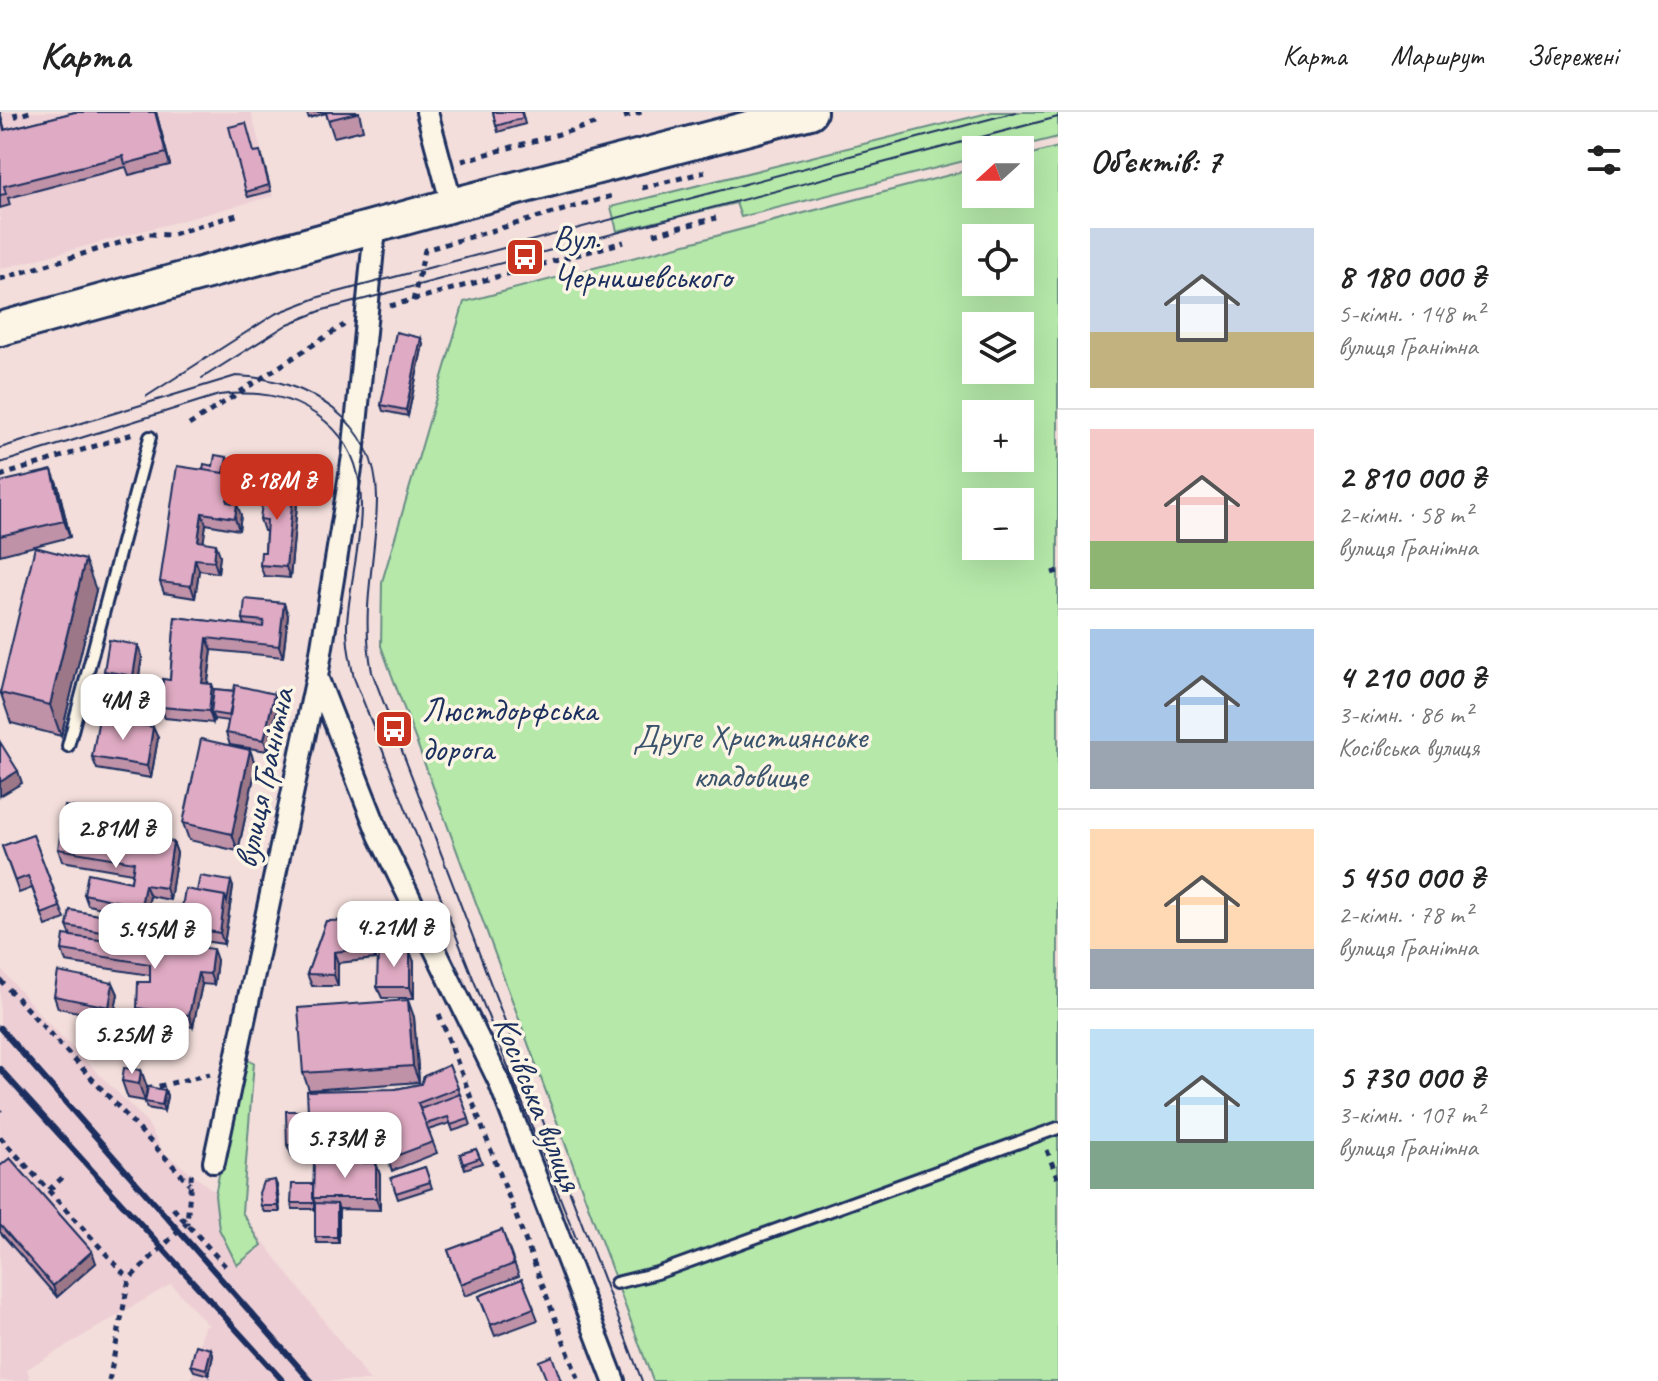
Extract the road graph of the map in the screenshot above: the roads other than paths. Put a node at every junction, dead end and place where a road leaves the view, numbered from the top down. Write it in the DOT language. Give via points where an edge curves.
graph roads {
  1 [pos="427,112"];
  2 [pos="810,112"];
  3 [pos="452,205"];
  4 [pos="375,228"];
  5 [pos="0,329"];
  6 [pos="150,437"];
  7 [pos="317,677"];
  8 [pos="68,746"];
  9 [pos="1058,1128"];
  10 [pos="214,1162"];
  11 [pos="616,1283"];
  12 [pos="614,1381"];
  1 -- 3 [label="street"];
  2 -- 3 [label="main road" via="744,125"];
  3 -- 4 [label="main road"];
  4 -- 5 [label="main road"];
  4 -- 7 [label="street, вулиця Гранітна" via="353,456"];
  6 -- 8 [label="lane"];
  7 -- 10 [label="street, вулиця Гранітна"];
  7 -- 12 [label="street, Косівська вулиця" via="385,848 499,1081"];
  9 -- 11 [label="lane" via="657,1273"];
}
